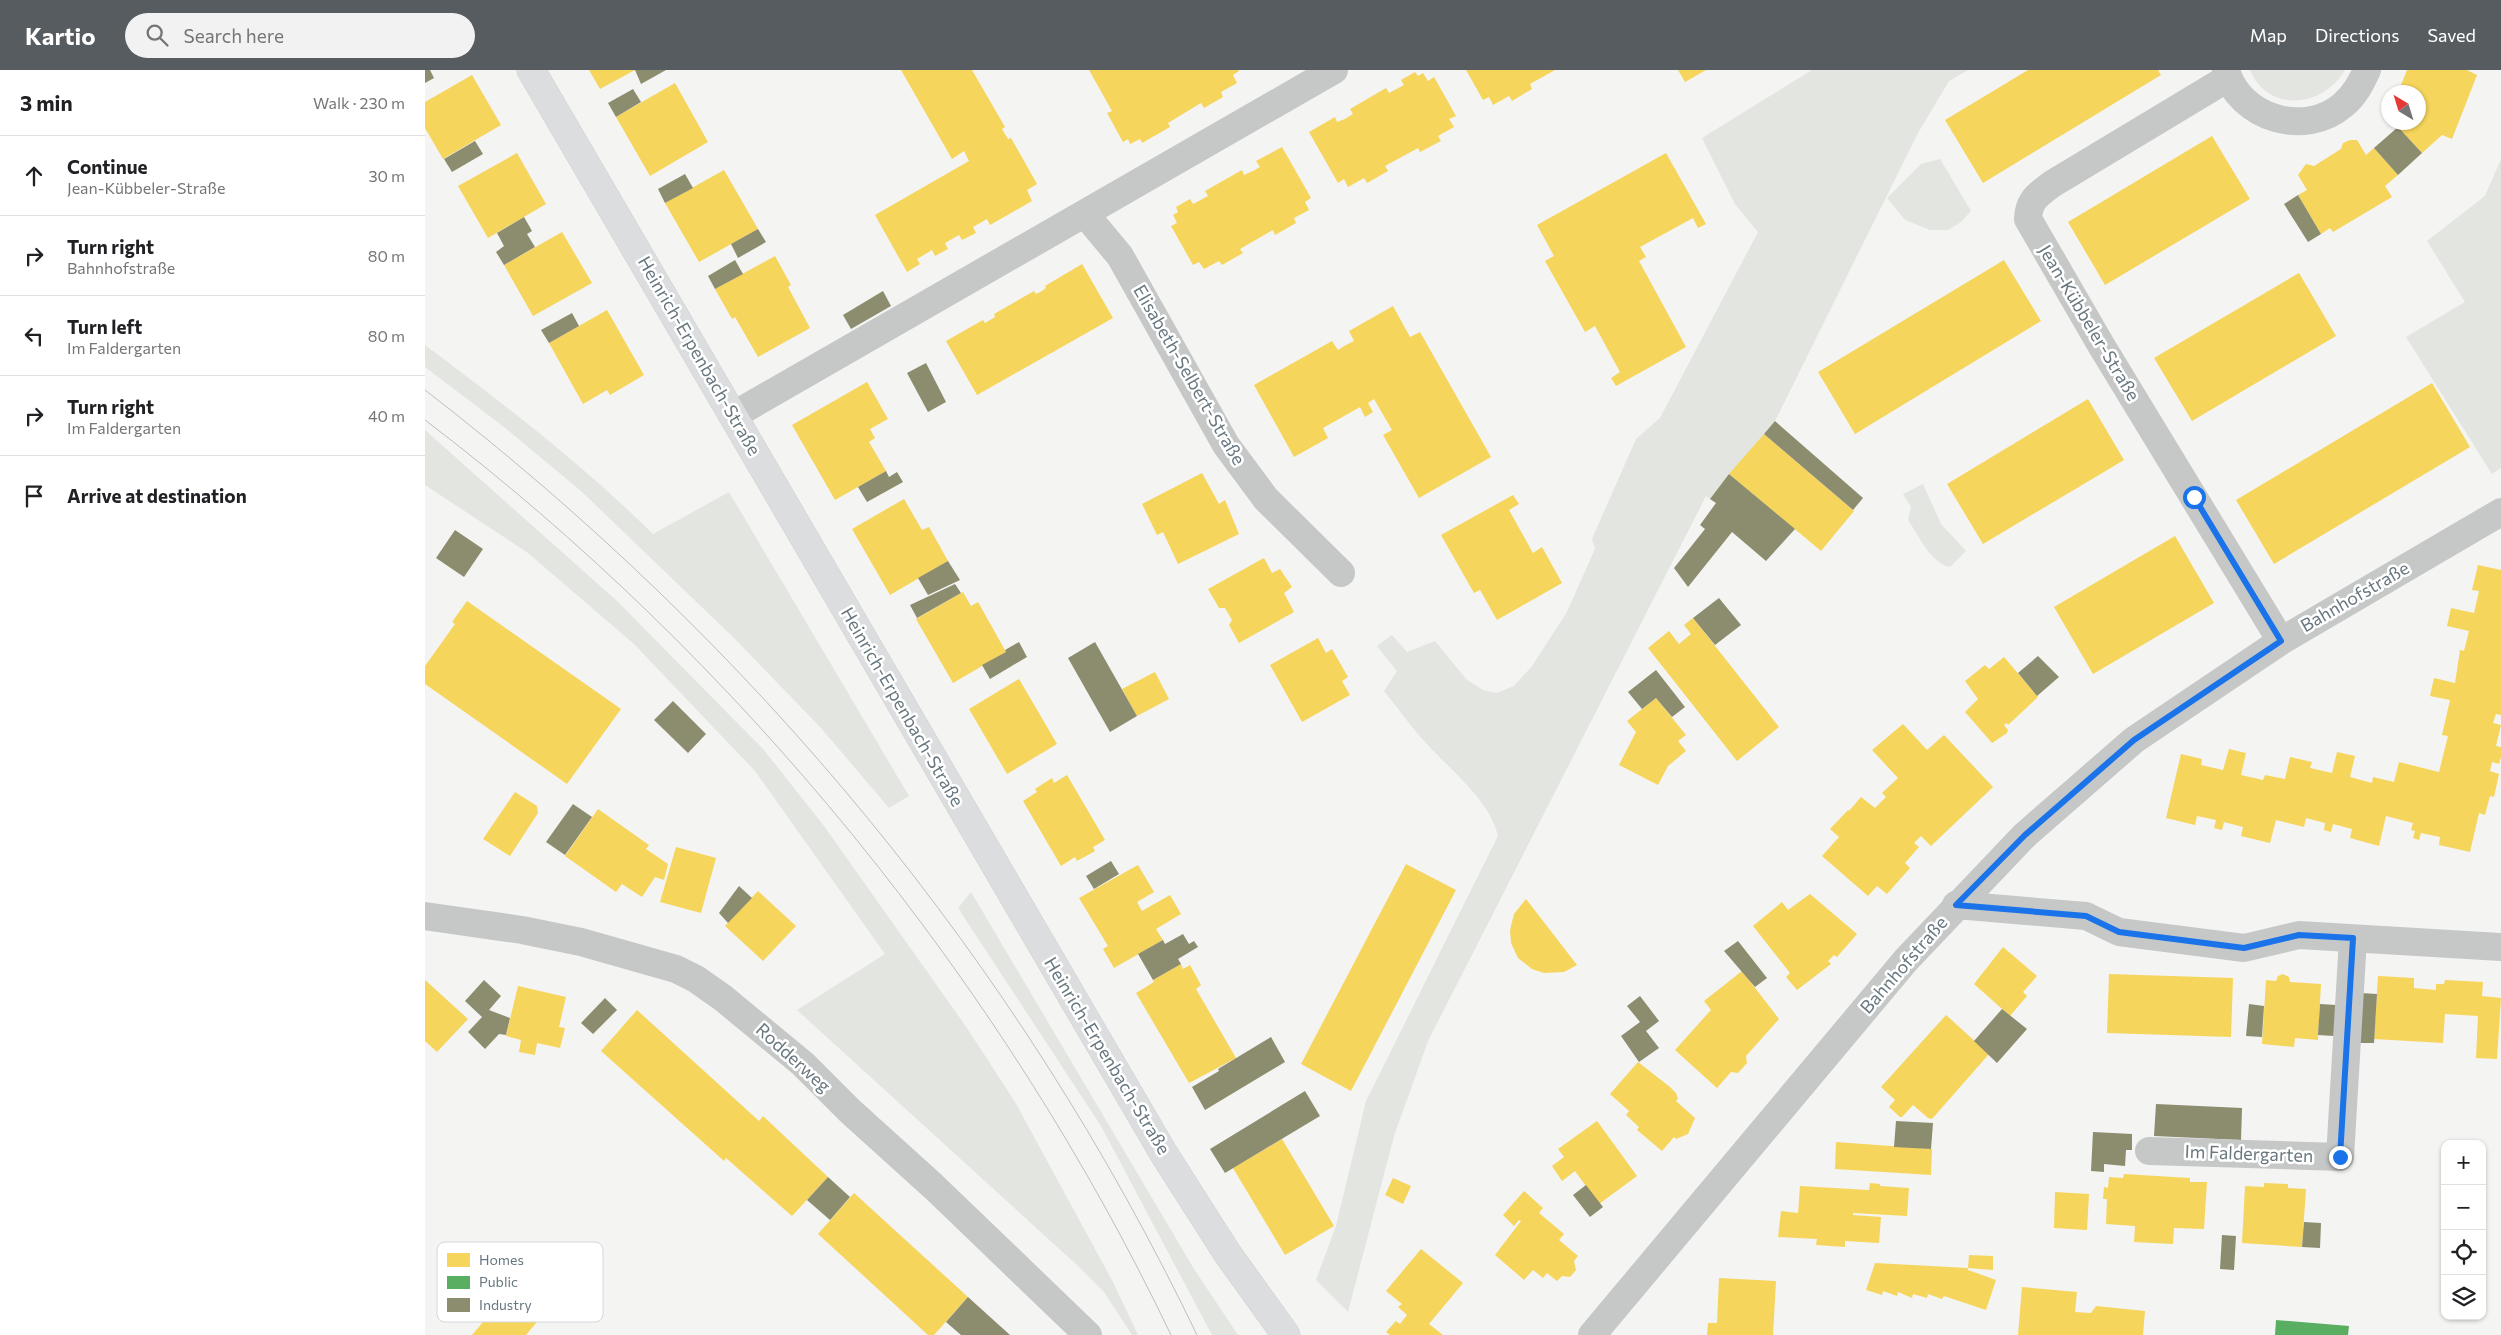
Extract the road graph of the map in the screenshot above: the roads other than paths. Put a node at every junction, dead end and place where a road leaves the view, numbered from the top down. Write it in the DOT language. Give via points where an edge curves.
graph roads {
  1 [pos="531,70"];
  2 [pos="1334,70"];
  3 [pos="2367,70"];
  4 [pos="2227,74"];
  5 [pos="1085,214"];
  6 [pos="734,415"];
  7 [pos="2501,512"];
  8 [pos="1341,573"];
  9 [pos="2281,641"];
  10 [pos="1956,905"];
  11 [pos="425,916"];
  12 [pos="2353,938"];
  13 [pos="2501,947"];
  14 [pos="2149,1151"];
  15 [pos="1088,1335"];
  16 [pos="1286,1335"];
  17 [pos="1591,1335"];
  1 -- 6 [label="street, Heinrich-Erpenbach-Straße"];
  2 -- 5 [label="street"];
  3 -- 4 [label="street, Jean-Kübbeler-Straße" via="2358,90 2343,106 2323,117 2301,122 2279,120 2258,111 2241,97"];
  4 -- 9 [label="street, Jean-Kübbeler-Straße" via="2052,184 2029,206 2028,219"];
  5 -- 6 [label="street"];
  5 -- 8 [label="street, Elisabeth-Selbert-Straße" via="1120,256 1226,445 1267,499"];
  6 -- 16 [label="street, Heinrich-Erpenbach-Straße" via="1164,1154 1227,1253"];
  7 -- 9 [label="street, Bahnhofstraße"];
  9 -- 10 [label="street, Bahnhofstraße" via="2134,740 2025,835"];
  10 -- 12 [label="street" via="2086,916 2119,932 2244,948 2299,935"];
  10 -- 17 [label="street, Bahnhofstraße"];
  11 -- 15 [label="street, Rodderweg" via="581,942 676,969 696,979 803,1064"];
  12 -- 13 [label="street"];
  12 -- 14 [label="street, Im Faldergarten" via="2340,1157"];
}
